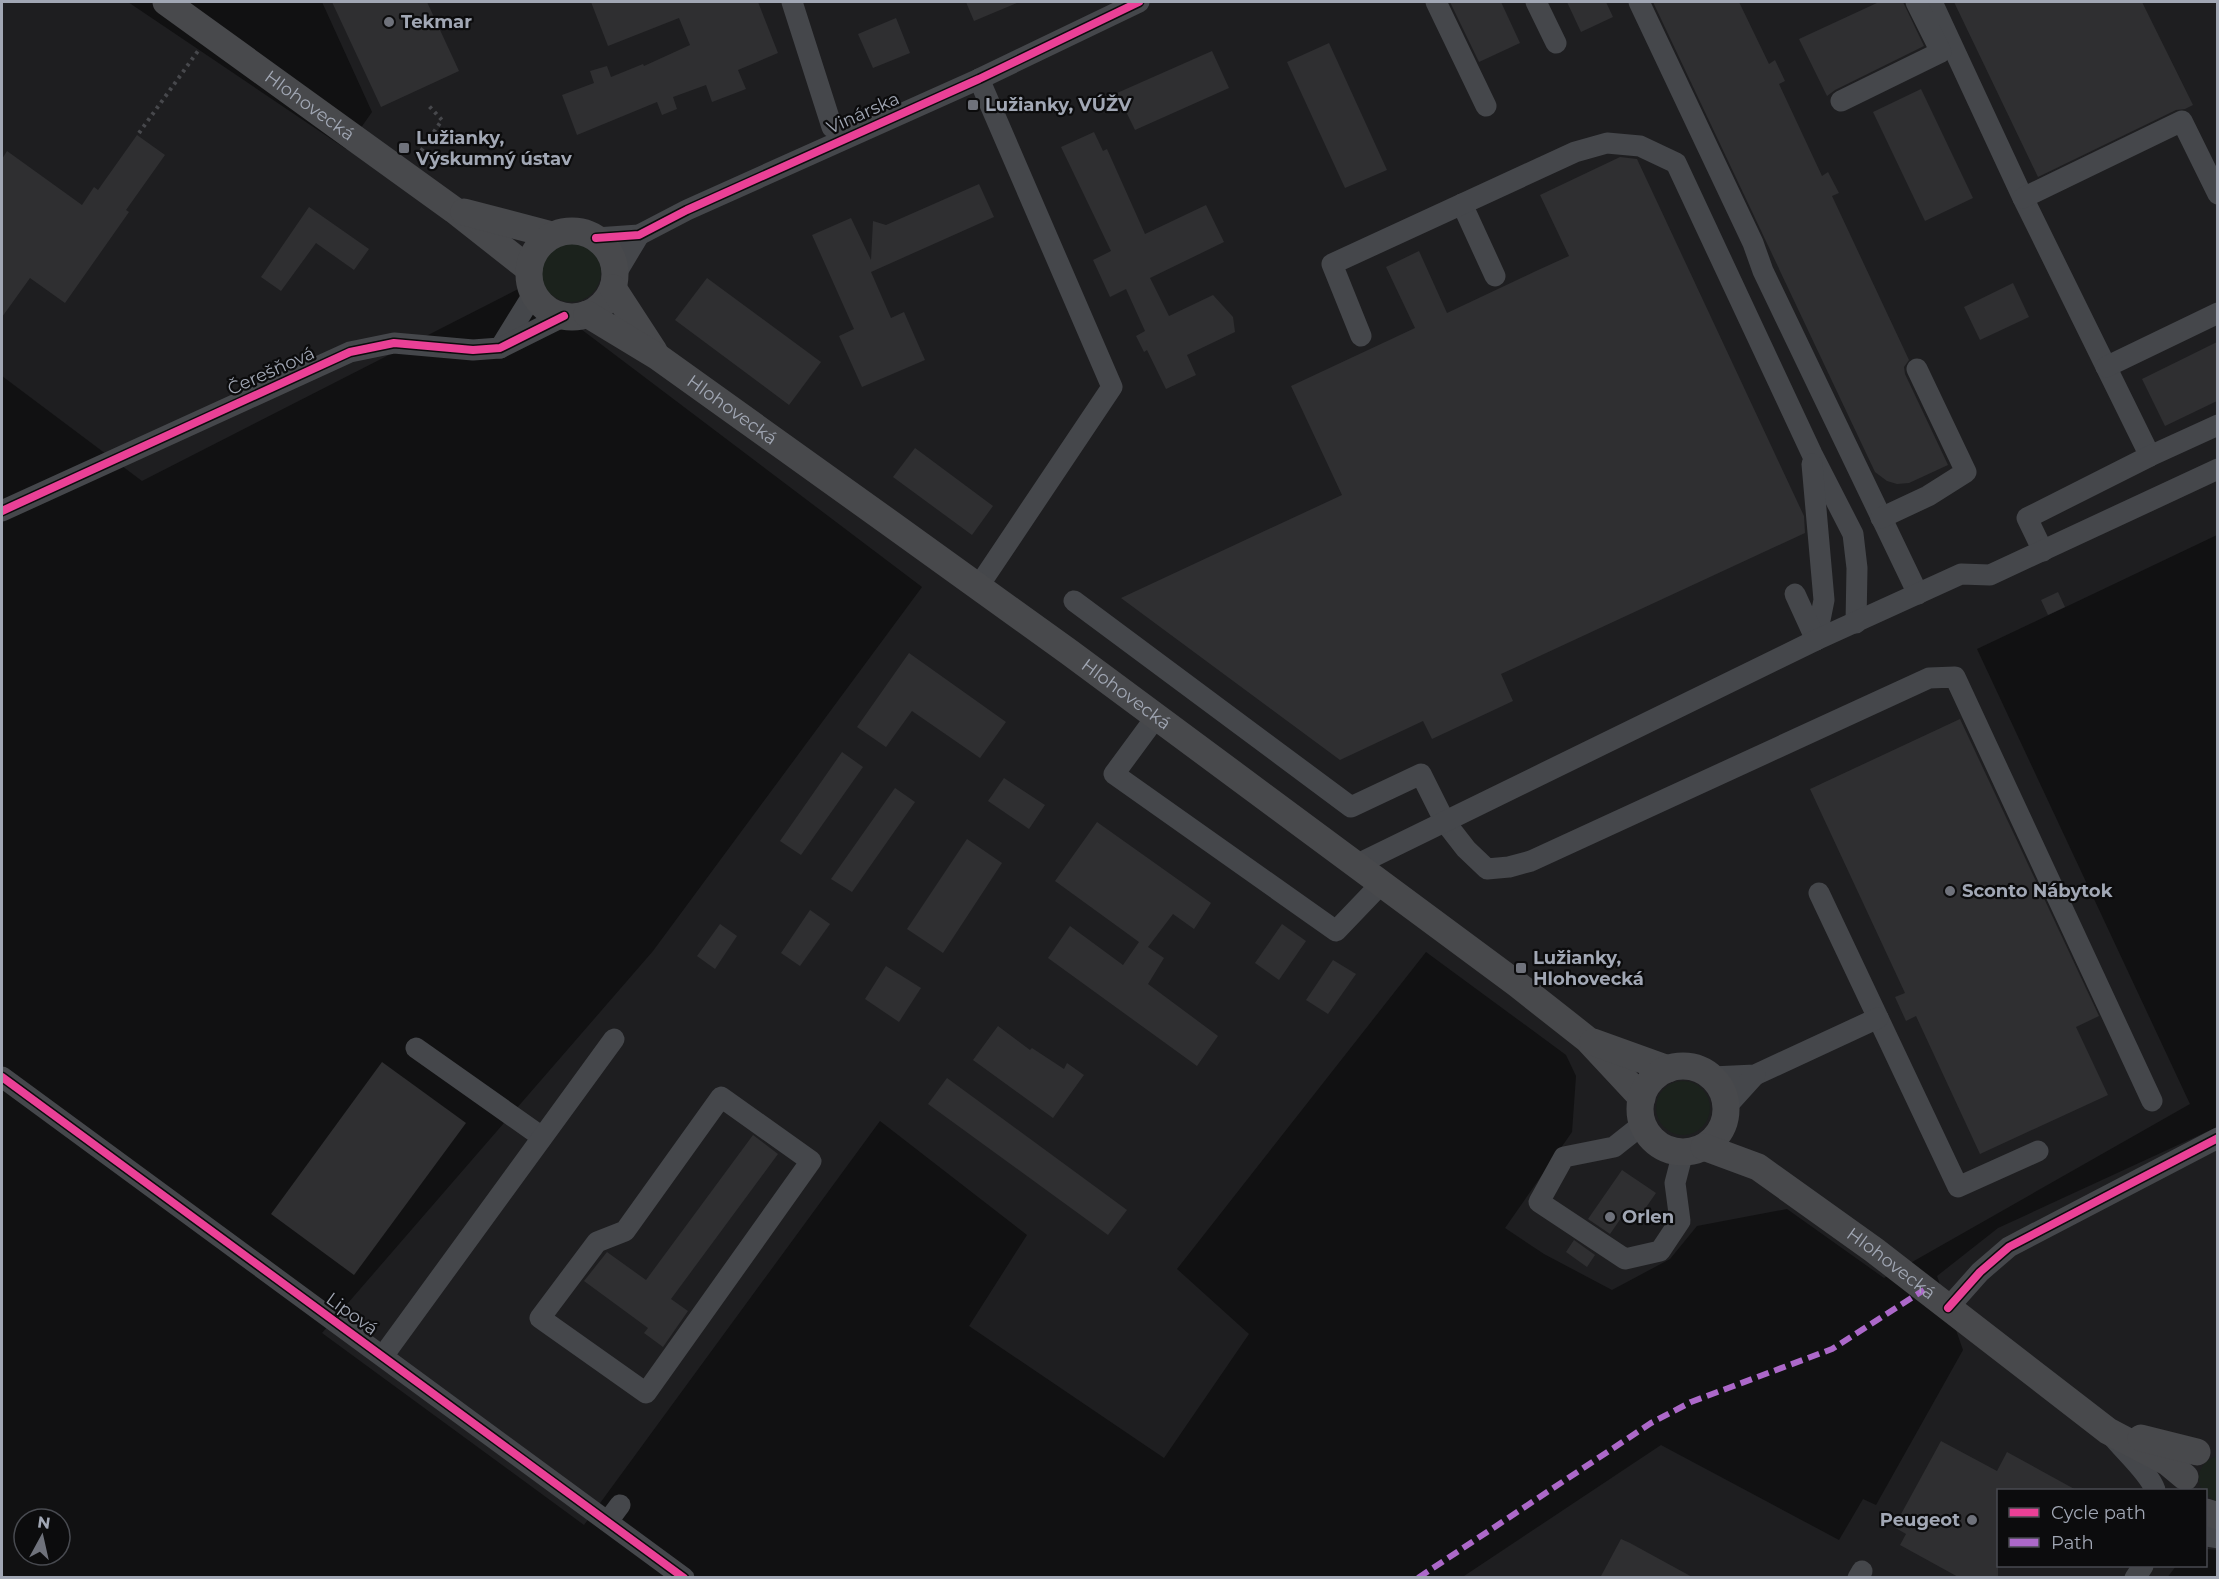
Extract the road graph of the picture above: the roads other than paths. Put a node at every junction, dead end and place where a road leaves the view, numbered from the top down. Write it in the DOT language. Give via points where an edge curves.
graph roads {
  1 [pos="166,2"];
  2 [pos="792,2"];
  3 [pos="1139,2"];
  4 [pos="1436,2"];
  5 [pos="1536,2"];
  6 [pos="1639,2"];
  7 [pos="1916,2"];
  8 [pos="1932,2"];
  9 [pos="1556,43"];
  10 [pos="979,79"];
  11 [pos="1841,101"];
  12 [pos="1486,106"];
  13 [pos="860,131"];
  14 [pos="2217,194"];
  15 [pos="2023,198"];
  16 [pos="1462,204"];
  17 [pos="454,210"];
  18 [pos="552,235"];
  19 [pos="639,235"];
  20 [pos="596,238"];
  21 [pos="1495,276"];
  22 [pos="531,281"];
  23 [pos="614,281"];
  24 [pos="2217,313"];
  25 [pos="575,315"];
  26 [pos="1361,336"];
  27 [pos="500,348"];
  28 [pos="658,357"];
  29 [pos="2106,367"];
  30 [pos="1917,369"];
  31 [pos="2217,425"];
  32 [pos="1812,454"];
  33 [pos="2150,456"];
  34 [pos="2217,469"];
  35 [pos="2,511"];
  36 [pos="1881,518"];
  37 [pos="2043,551"];
  38 [pos="978,587"];
  39 [pos="1795,594"];
  40 [pos="1918,594"];
  41 [pos="1074,601"];
  42 [pos="1856,623"];
  43 [pos="1816,640"];
  44 [pos="1156,717"];
  45 [pos="1445,822"];
  46 [pos="1356,865"];
  47 [pos="1382,884"];
  48 [pos="1819,893"];
  49 [pos="1878,1018"];
  50 [pos="614,1039"];
  51 [pos="1588,1040"];
  52 [pos="416,1048"];
  53 [pos="1668,1069"];
  54 [pos="1755,1075"];
  55 [pos="2,1077"];
  56 [pos="1712,1077"];
  57 [pos="2152,1101"];
  58 [pos="1642,1111"];
  59 [pos="1726,1114"];
  60 [pos="542,1137"];
  61 [pos="2217,1138"];
  62 [pos="1693,1150"];
  63 [pos="2038,1151"];
  64 [pos="1758,1167"];
  65 [pos="625,1232"];
  66 [pos="1948,1308"];
  67 [pos="383,1356"];
  68 [pos="2108,1431"];
  69 [pos="2207,1447"];
  70 [pos="2186,1486"];
  71 [pos="2154,1489"];
  72 [pos="684,1578"];
  1 -- 17 [label="main road, Hlohovecká"];
  2 -- 13 [label="street" via="832,128"];
  3 -- 10 [label="street, Vinárska"];
  4 -- 12 [label="street"];
  5 -- 9 [label="street"];
  6 -- 36 [label="street"];
  7 -- 11 [label="street" via="1941,52"];
  8 -- 15 [label="street"];
  10 -- 13 [label="street, Vinárska"];
  10 -- 38 [label="street" via="1112,387"];
  13 -- 19 [label="street, Vinárska"];
  14 -- 15 [label="street" via="2182,121"];
  15 -- 29 [label="street"];
  16 -- 21 [label="street"];
  16 -- 26 [label="street" via="1332,264"];
  16 -- 32 [label="street" via="1575,152 1607,143 1640,147 1677,163"];
  17 -- 18 [label="main road, Hlohovecká"];
  17 -- 22 [label="main road, Hlohovecká"];
  18 -- 20 [label="main road" via="572,231"];
  18 -- 22 [label="main road" via="534,253"];
  19 -- 20 [label="street, Vinárska"];
  19 -- 23 [label="street"];
  20 -- 23 [label="main road" via="610,254"];
  22 -- 25 [label="main road" via="546,308"];
  22 -- 27 [label="street"];
  23 -- 25 [label="main road" via="603,304"];
  23 -- 28 [label="main road, Hlohovecká"];
  24 -- 29 [label="street"];
  25 -- 27 [label="street, Čerešňová"];
  25 -- 28 [label="main road, Hlohovecká"];
  27 -- 35 [label="street, Čerešňová" via="473,350 394,343 350,351"];
  28 -- 38 [label="main road, Hlohovecká"];
  29 -- 33 [label="street"];
  30 -- 36 [label="street" via="1966,472 1928,496"];
  31 -- 33 [label="street"];
  32 -- 42 [label="street" via="1853,534"];
  32 -- 43 [label="street" via="1824,600"];
  33 -- 37 [label="street" via="2027,518"];
  34 -- 37 [label="street"];
  36 -- 40 [label="street"];
  37 -- 40 [label="street" via="1990,575 1961,574"];
  38 -- 44 [label="main road, Hlohovecká"];
  39 -- 43 [label="street"];
  40 -- 42 [label="street"];
  41 -- 45 [label="street" via="1351,807 1421,774"];
  42 -- 43 [label="street"];
  43 -- 45 [label="street"];
  44 -- 46 [label="main road, Hlohovecká"];
  44 -- 47 [label="street" via="1114,774 1336,931"];
  45 -- 46 [label="street"];
  45 -- 57 [label="street" via="1487,868 1531,861 1929,678 1955,677"];
  46 -- 47 [label="main road, Hlohovecká"];
  47 -- 51 [label="main road, Hlohovecká"];
  48 -- 49 [label="street"];
  49 -- 54 [label="street"];
  49 -- 63 [label="street" via="1958,1187"];
  50 -- 60 [label="street"];
  51 -- 53 [label="main road, Hlohovecká"];
  51 -- 58 [label="main road, Hlohovecká"];
  52 -- 60 [label="street"];
  53 -- 56 [label="main road, Hlohovecká" via="1691,1067"];
  53 -- 58 [label="main road" via="1653,1078"];
  54 -- 56 [label="street"];
  54 -- 59 [label="street"];
  55 -- 67 [label="street, Lipová"];
  56 -- 59 [label="main road, Hlohovecká" via="1722,1091"];
  58 -- 62 [label="main road, Hlohovecká" via="1647,1133 1662,1147"];
  58 -- 62 [label="street" via="1614,1147 1564,1157 1539,1202 1625,1259 1660,1251 1680,1221 1674,1183"];
  59 -- 62 [label="main road" via="1716,1138"];
  59 -- 64 [label="main road, Hlohovecká"];
  60 -- 67 [label="street"];
  61 -- 66 [label="street" via="2009,1247"];
  62 -- 64 [label="main road, Hlohovecká"];
  64 -- 66 [label="main road, Hlohovecká"];
  65 -- 65 [label="street" via="597,1242 540,1318 646,1393 811,1161 721,1097"];
  66 -- 68 [label="main road, Hlohovecká"];
  67 -- 72 [label="street, Lipová" via="614,1513"];
  68 -- 69 [label="main road, Hlohovecká"];
  68 -- 70 [label="main road, Hlohovecká" via="2167,1462"];
  68 -- 71 [label="street" via="2148,1476"];
  69 -- 70 [label="main road" via="2191,1459"];
}
